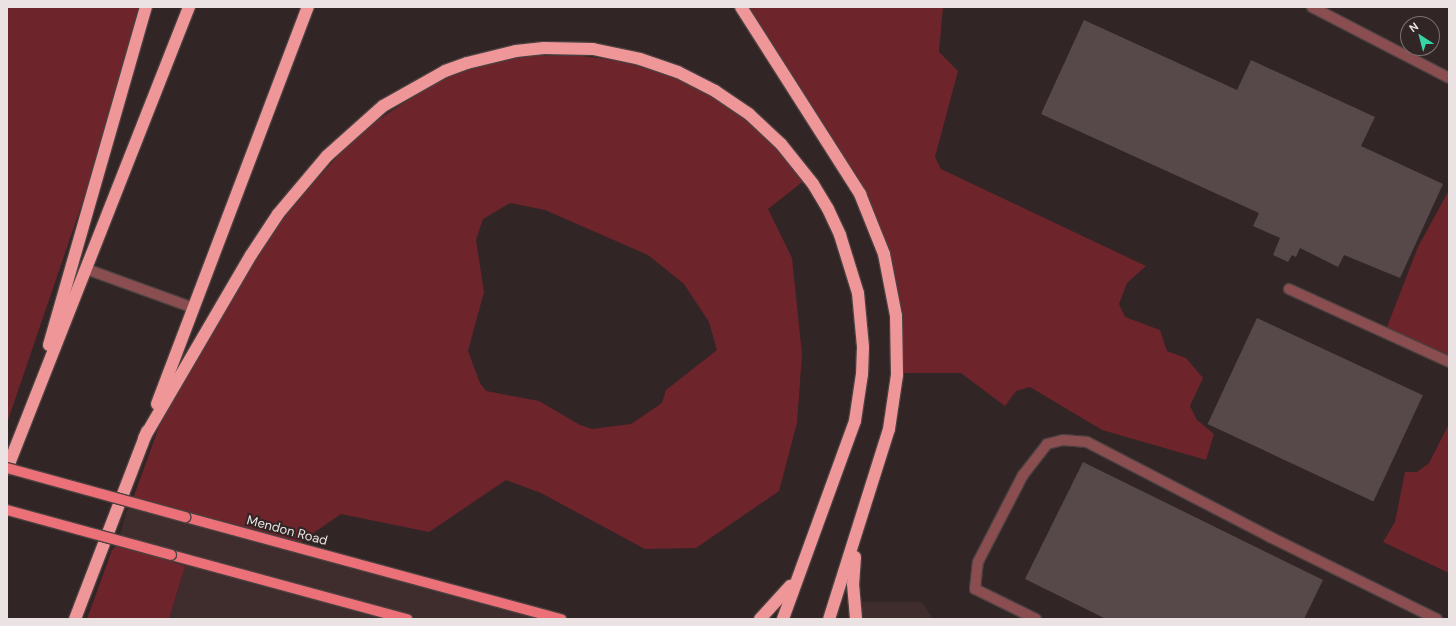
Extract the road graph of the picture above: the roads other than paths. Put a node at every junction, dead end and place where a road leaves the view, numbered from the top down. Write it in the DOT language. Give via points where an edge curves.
graph roads {
  1 [pos="146,7"];
  2 [pos="189,7"];
  3 [pos="308,7"];
  4 [pos="741,7"];
  5 [pos="1312,7"];
  6 [pos="1449,78"];
  7 [pos="86,269"];
  8 [pos="1289,289"];
  9 [pos="194,308"];
  10 [pos="1449,362"];
  11 [pos="29,414"];
  12 [pos="144,438"];
  13 [pos="7,468"];
  14 [pos="7,510"];
  15 [pos="864,513"];
  16 [pos="803,562"];
  17 [pos="75,619"];
  18 [pos="407,619"];
  19 [pos="561,619"];
  20 [pos="760,619"];
  21 [pos="783,619"];
  22 [pos="829,619"];
  23 [pos="856,619"];
  24 [pos="1036,619"];
  25 [pos="1437,619"];
  1 -- 11 [label="highway"];
  2 -- 7 [label="highway"];
  3 -- 9 [label="highway"];
  4 -- 15 [label="highway" via="860,194 874,224 891,284 898,347 894,401"];
  5 -- 6 [label="lane"];
  7 -- 9 [label="lane"];
  7 -- 11 [label="highway"];
  8 -- 10 [label="lane"];
  9 -- 12 [label="highway"];
  11 -- 13 [label="highway"];
  12 -- 16 [label="highway" via="251,255 278,214 310,174 363,122 408,90 445,71 473,61 544,48 618,53 678,72 715,91 749,114 797,162 824,202 840,235 858,293 863,348 862,380 848,443"];
  12 -- 17 [label="highway"];
  13 -- 19 [label="main road, Mendon Road, bridge"];
  14 -- 18 [label="main road, bridge"];
  15 -- 22 [label="highway"];
  15 -- 23 [label="highway" via="854,565"];
  16 -- 20 [label="highway" via="786,591"];
  16 -- 21 [label="highway"];
  24 -- 25 [label="lane" via="976,589 978,562 1022,475 1047,444 1063,440 1087,442 1270,537"];
}
